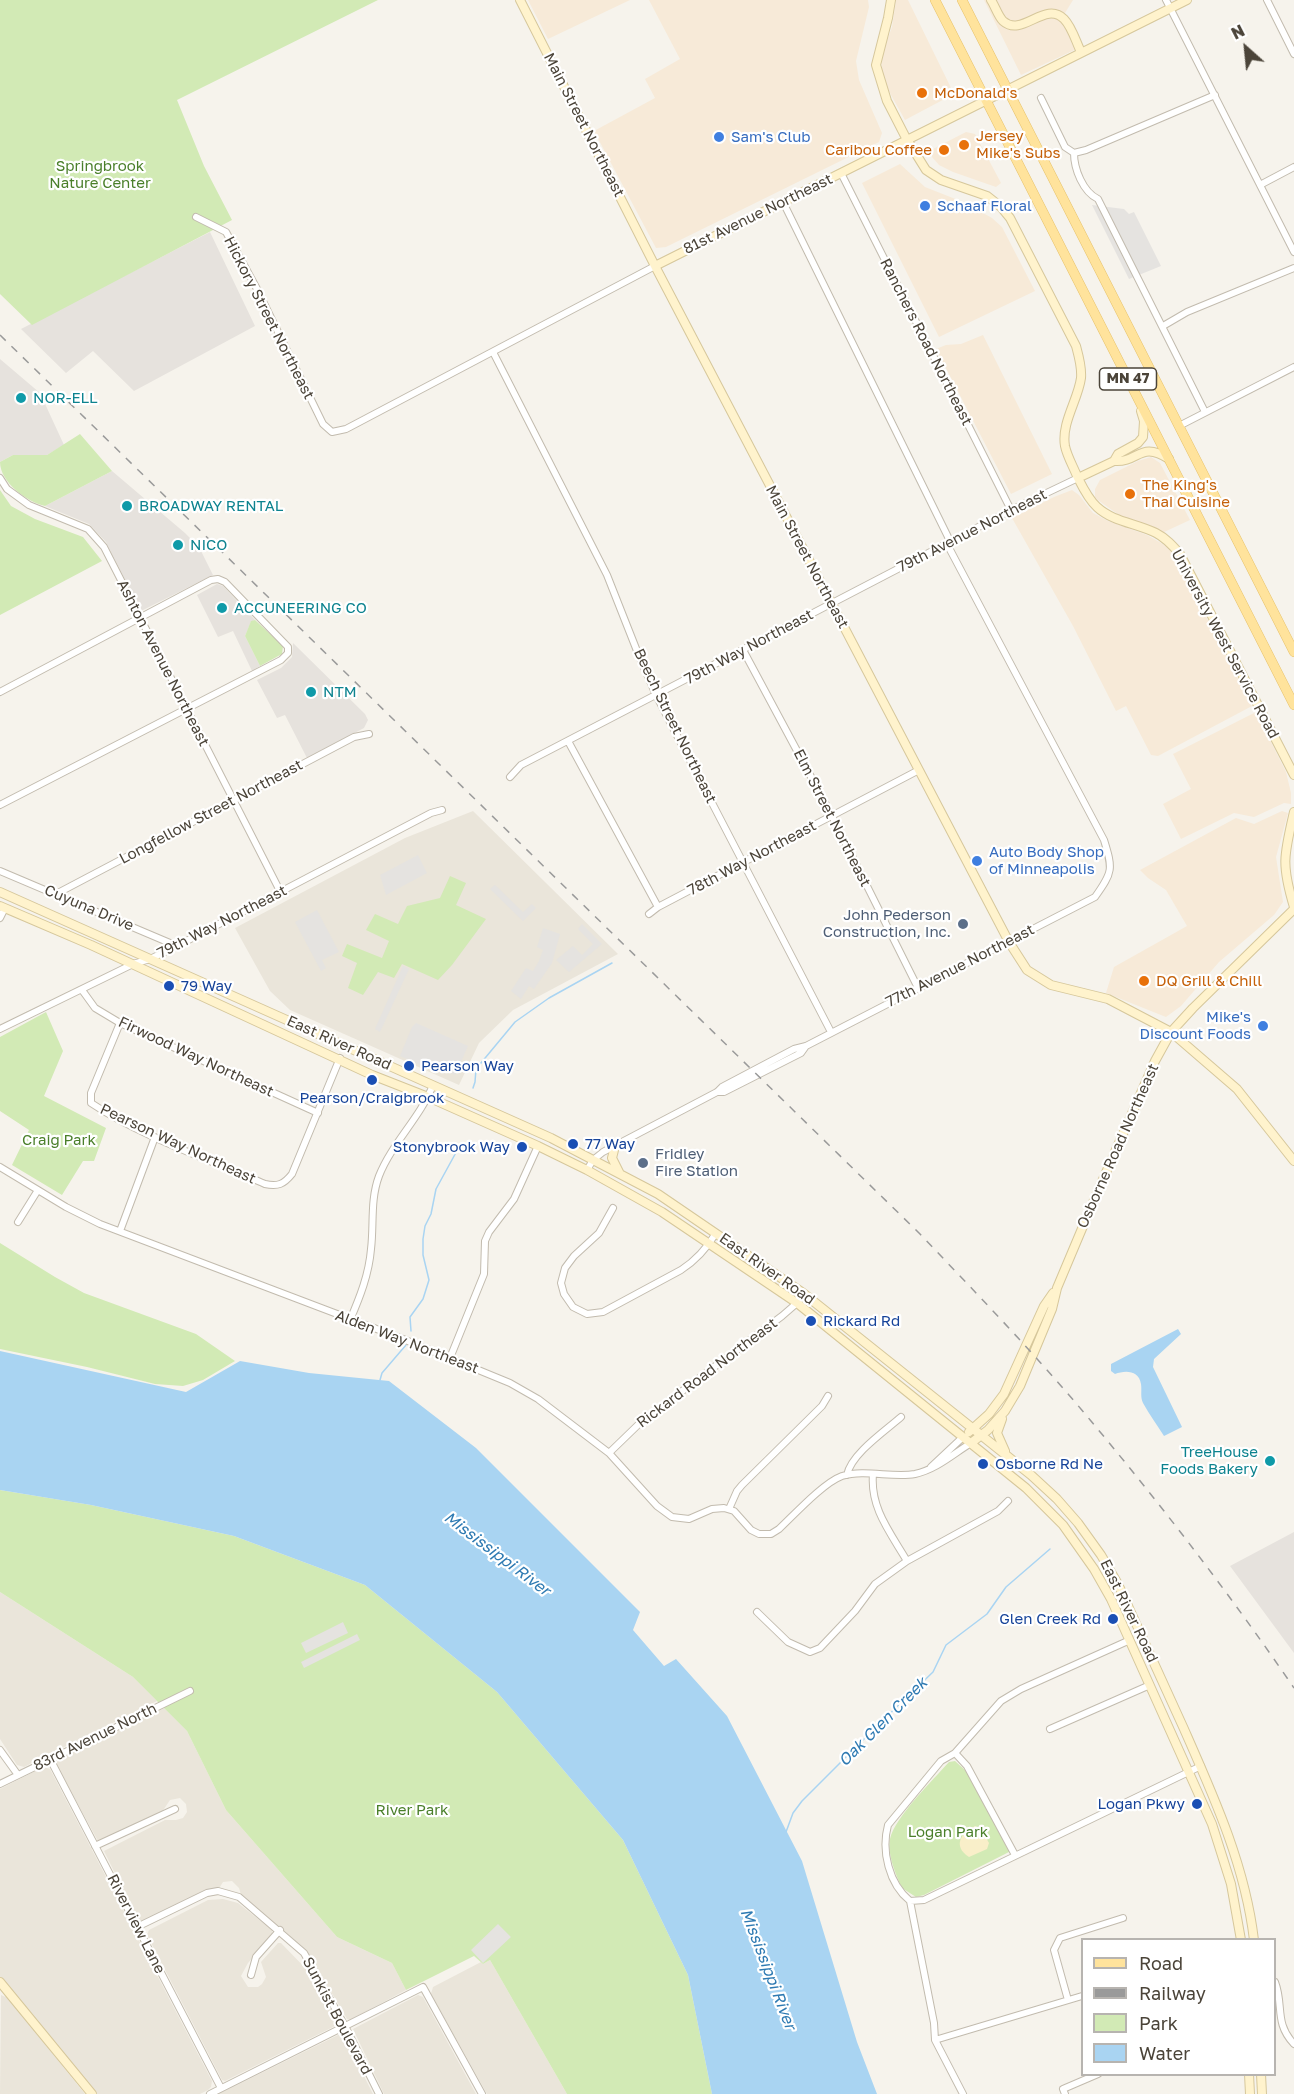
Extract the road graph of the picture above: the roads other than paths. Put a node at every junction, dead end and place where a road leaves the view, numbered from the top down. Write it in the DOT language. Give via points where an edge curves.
graph roads {
  1 [pos="520,0"];
  2 [pos="891,0"];
  3 [pos="935,0"];
  4 [pos="962,0"];
  5 [pos="992,0"];
  6 [pos="1187,0"];
  7 [pos="1267,0"];
  8 [pos="1168,4"];
  9 [pos="1081,52"];
  10 [pos="1294,54"];
  11 [pos="1006,90"];
  12 [pos="1215,95"];
  13 [pos="1041,98"];
  14 [pos="985,100"];
  15 [pos="906,138"];
  16 [pos="1074,153"];
  17 [pos="1294,167"];
  18 [pos="841,173"];
  19 [pos="1260,185"];
  20 [pos="783,202"];
  21 [pos="196,217"];
  22 [pos="1294,252"];
  23 [pos="655,266"];
  24 [pos="1294,268"];
  25 [pos="1163,326"];
  26 [pos="493,352"];
  27 [pos="1294,367"];
  28 [pos="1128,378"];
  29 [pos="1205,412"];
  30 [pos="1179,426"];
  31 [pos="332,432"];
  32 [pos="1168,459"];
  33 [pos="1114,461"];
  34 [pos="0,478"];
  35 [pos="1078,478"];
  36 [pos="1011,510"];
  37 [pos="949,543"];
  38 [pos="831,603"];
  39 [pos="139,618"];
  40 [pos="743,650"];
  41 [pos="1294,652"];
  42 [pos="0,692"];
  43 [pos="656,695"];
  44 [pos="1294,705"];
  45 [pos="186,710"];
  46 [pos="369,734"];
  47 [pos="568,741"];
  48 [pos="920,770"];
  49 [pos="1294,776"];
  50 [pos="510,777"];
  51 [pos="234,800"];
  52 [pos="0,805"];
  53 [pos="442,810"];
  54 [pos="1294,812"];
  55 [pos="832,816"];
  56 [pos="743,863"];
  57 [pos="0,871"];
  58 [pos="0,892"];
  59 [pos="281,892"];
  60 [pos="56,894"];
  61 [pos="2,907"];
  62 [pos="658,907"];
  63 [pos="1294,908"];
  64 [pos="649,914"];
  65 [pos="0,918"];
  66 [pos="1009,942"];
  67 [pos="177,946"];
  68 [pos="150,959"];
  69 [pos="133,964"];
  70 [pos="918,988"];
  71 [pos="82,990"];
  72 [pos="120,1023"];
  73 [pos="0,1029"];
  74 [pos="831,1032"];
  75 [pos="1171,1032"];
  76 [pos="340,1058"];
  77 [pos="433,1085"];
  78 [pos="428,1097"];
  79 [pos="318,1113"];
  80 [pos="155,1137"];
  81 [pos="538,1146"];
  82 [pos="615,1146"];
  83 [pos="593,1160"];
  84 [pos="1294,1161"];
  85 [pos="0,1167"];
  86 [pos="587,1170"];
  87 [pos="620,1174"];
  88 [pos="38,1190"];
  89 [pos="613,1208"];
  90 [pos="18,1222"];
  91 [pos="120,1231"];
  92 [pos="716,1233"];
  93 [pos="710,1244"];
  94 [pos="1057,1288"];
  95 [pos="803,1293"];
  96 [pos="797,1303"];
  97 [pos="350,1320"];
  98 [pos="450,1358"];
  99 [pos="828,1396"];
  100 [pos="1005,1411"];
  101 [pos="901,1417"];
  102 [pos="973,1429"];
  103 [pos="981,1436"];
  104 [pos="963,1437"];
  105 [pos="971,1443"];
  106 [pos="609,1453"];
  107 [pos="1008,1456"];
  108 [pos="929,1468"];
  109 [pos="873,1474"];
  110 [pos="847,1475"];
  111 [pos="1008,1502"];
  112 [pos="729,1509"];
  113 [pos="907,1561"];
  114 [pos="757,1612"];
  115 [pos="1130,1640"];
  116 [pos="1150,1685"];
  117 [pos="1024,1688"];
  118 [pos="190,1691"];
  119 [pos="1050,1730"];
  120 [pos="0,1750"];
  121 [pos="955,1753"];
  122 [pos="50,1759"];
  123 [pos="1201,1766"];
  124 [pos="1189,1772"];
  125 [pos="18,1775"];
  126 [pos="0,1784"];
  127 [pos="175,1809"];
  128 [pos="95,1845"];
  129 [pos="1015,1855"];
  130 [pos="229,1884"];
  131 [pos="227,1892"];
  132 [pos="910,1901"];
  133 [pos="1123,1918"];
  134 [pos="137,1927"];
  135 [pos="280,1930"];
  136 [pos="1241,1938"];
  137 [pos="1254,1938"];
  138 [pos="251,1976"];
  139 [pos="1,1986"];
  140 [pos="1276,1986"];
  141 [pos="1081,1997"];
  142 [pos="1068,2000"];
  143 [pos="345,2026"];
  144 [pos="935,2040"];
  145 [pos="1294,2044"];
  146 [pos="1093,2076"];
  147 [pos="1249,2076"];
  148 [pos="1261,2076"];
  149 [pos="221,2088"];
  150 [pos="92,2094"];
  151 [pos="210,2094"];
  152 [pos="379,2094"];
  153 [pos="482,2094"];
  154 [pos="963,2094"];
  155 [pos="1065,2094"];
  156 [pos="1250,2094"];
  157 [pos="1262,2094"];
  1 -- 23 [label="street, Main Street Northeast"];
  2 -- 15 [label="street, University West Service Road" via="876,64 887,101"];
  3 -- 14 [label="main road, MN 47"];
  4 -- 11 [label="main road, MN 47"];
  5 -- 9 [label="street" via="1002,20 1009,24 1022,24 1044,13 1059,15 1066,20"];
  6 -- 8 [label="street, 81st Avenue Northeast"];
  7 -- 10 [label="street"];
  8 -- 9 [label="street, 81st Avenue Northeast"];
  8 -- 12 [label="street"];
  9 -- 11 [label="street, 81st Avenue Northeast"];
  11 -- 14 [label="street, 81st Avenue Northeast"];
  11 -- 30 [label="main road, MN 47"];
  12 -- 16 [label="street"];
  12 -- 19 [label="street"];
  13 -- 16 [label="street" via="1065,147"];
  14 -- 15 [label="street, 81st Avenue Northeast"];
  14 -- 28 [label="main road, MN 47"];
  15 -- 18 [label="street, 81st Avenue Northeast"];
  15 -- 35 [label="street, University West Service Road" via="926,170 994,201 1018,231 1080,360 1081,378 1067,423 1065,444"];
  16 -- 25 [label="street" via="1074,164 1088,191 1098,199"];
  17 -- 19 [label="street"];
  18 -- 20 [label="street, 81st Avenue Northeast"];
  18 -- 36 [label="street, Ranchers Road Northeast"];
  19 -- 22 [label="street"];
  20 -- 23 [label="street, 81st Avenue Northeast"];
  20 -- 37 [label="street"];
  21 -- 31 [label="street, Hickory Street Northeast" via="226,232 323,424"];
  23 -- 26 [label="street, 81st Avenue Northeast"];
  23 -- 38 [label="street, Main Street Northeast"];
  24 -- 25 [label="street" via="1187,312"];
  25 -- 29 [label="street"];
  26 -- 31 [label="street, 81st Avenue Northeast" via="346,429"];
  26 -- 43 [label="street, Beech Street Northeast" via="607,575"];
  27 -- 29 [label="street"];
  28 -- 32 [label="main road, MN 47"];
  28 -- 33 [label="street, 79th Avenue Northeast" via="1144,421 1144,433 1138,443 1118,454"];
  29 -- 30 [label="street"];
  30 -- 41 [label="main road, MN 47"];
  32 -- 33 [label="street, 79th Avenue Northeast" via="1148,451 1122,462"];
  32 -- 44 [label="main road, MN 47"];
  33 -- 35 [label="street, 79th Avenue Northeast"];
  34 -- 39 [label="street, Ashton Avenue Northeast" via="7,489 29,505 88,529 104,547"];
  35 -- 36 [label="street, 79th Avenue Northeast"];
  35 -- 49 [label="street, University West Service Road" via="1101,510 1155,533 1180,554"];
  36 -- 37 [label="street, 79th Avenue Northeast"];
  37 -- 38 [label="street, 79th Avenue Northeast"];
  37 -- 66 [label="street, 77th Avenue Northeast" via="1104,840 1111,864 1108,879 1095,897"];
  38 -- 40 [label="street, 79th Way Northeast"];
  38 -- 48 [label="street, Main Street Northeast"];
  39 -- 42 [label="street"];
  39 -- 45 [label="street, Ashton Avenue Northeast"];
  39 -- 45 [label="street" via="218,579 285,642 288,652 281,660"];
  40 -- 43 [label="street, 79th Way Northeast"];
  40 -- 55 [label="street, Elm Street Northeast"];
  43 -- 47 [label="street, 79th Way Northeast"];
  43 -- 56 [label="street, Beech Street Northeast"];
  45 -- 51 [label="street, Ashton Avenue Northeast"];
  45 -- 52 [label="street"];
  46 -- 51 [label="street, Longfellow Street Northeast" via="354,737"];
  47 -- 50 [label="street, 79th Way Northeast" via="521,765"];
  47 -- 62 [label="street"];
  48 -- 55 [label="street, 78th Way Northeast"];
  48 -- 66 [label="street, Main Street Northeast"];
  51 -- 59 [label="street, Ashton Avenue Northeast"];
  51 -- 60 [label="street, Longfellow Street Northeast"];
  53 -- 59 [label="street, 79th Way Northeast"];
  54 -- 63 [label="street" via="1284,866"];
  55 -- 56 [label="street, 78th Way Northeast"];
  55 -- 70 [label="street, Elm Street Northeast"];
  56 -- 62 [label="street, 78th Way Northeast"];
  56 -- 74 [label="street, Beech Street Northeast"];
  57 -- 60 [label="street, Cuyuna Drive"];
  58 -- 68 [label="street, East River Road"];
  59 -- 67 [label="street, 79th Way Northeast"];
  60 -- 67 [label="street, Cuyuna Drive"];
  61 -- 65 [label="street"];
  61 -- 69 [label="street, East River Road"];
  62 -- 64 [label="street, 78th Way Northeast"];
  63 -- 75 [label="street, Osborne Road Northeast"];
  66 -- 70 [label="street, 77th Avenue Northeast"];
  66 -- 75 [label="street, Main Street Northeast" via="1027,969 1051,986 1108,999"];
  67 -- 68 [label="street, 79th Way Northeast"];
  68 -- 69 [label="street, 79th Way Northeast"];
  68 -- 77 [label="street, East River Road"];
  69 -- 71 [label="street, 79th Way Northeast"];
  69 -- 76 [label="street, East River Road"];
  70 -- 74 [label="street, 77th Avenue Northeast"];
  71 -- 72 [label="street, Firwood Way Northeast" via="95,1008"];
  71 -- 73 [label="street, 79th Way Northeast"];
  72 -- 79 [label="street, Firwood Way Northeast"];
  72 -- 80 [label="street, Pearson Way Northeast" via="91,1093 91,1103"];
  74 -- 82 [label="street, 77th Avenue Northeast"];
  75 -- 84 [label="street, Main Street Northeast" via="1237,1089"];
  75 -- 94 [label="street, Osborne Road Northeast"];
  76 -- 78 [label="street, East River Road"];
  76 -- 79 [label="street, Pearson Way Northeast"];
  77 -- 78 [label="street"];
  77 -- 83 [label="street, East River Road"];
  78 -- 81 [label="street, East River Road"];
  78 -- 97 [label="street" via="379,1177 372,1205 368,1270"];
  79 -- 80 [label="street, Pearson Way Northeast" via="292,1174 285,1183 275,1186"];
  80 -- 91 [label="street"];
  81 -- 86 [label="street, East River Road"];
  81 -- 98 [label="street" via="514,1199 485,1241 484,1274"];
  82 -- 83 [label="street, 77th Avenue Northeast"];
  82 -- 87 [label="street" via="612,1158"];
  83 -- 86 [label="street, 77th Avenue Northeast"];
  83 -- 87 [label="street, East River Road"];
  85 -- 88 [label="street, Alden Way Northeast"];
  86 -- 93 [label="street, East River Road"];
  87 -- 92 [label="street, East River Road"];
  88 -- 90 [label="street"];
  88 -- 91 [label="street, Alden Way Northeast"];
  89 -- 93 [label="street" via="599,1233 565,1268 561,1284 573,1307 587,1314 603,1312 681,1270"];
  91 -- 97 [label="street, Alden Way Northeast"];
  92 -- 93 [label="street"];
  92 -- 95 [label="street, East River Road"];
  93 -- 96 [label="street, East River Road"];
  94 -- 100 [label="street, Osborne Road Northeast" via="1020,1386"];
  94 -- 102 [label="street, Osborne Road Northeast" via="1044,1306 1004,1394"];
  95 -- 96 [label="street, Rickard Road Northeast"];
  95 -- 102 [label="street, East River Road"];
  96 -- 104 [label="street, East River Road"];
  96 -- 106 [label="street, Rickard Road Northeast" via="641,1422"];
  97 -- 98 [label="street, Alden Way Northeast"];
  98 -- 106 [label="street, Alden Way Northeast" via="524,1390"];
  99 -- 112 [label="street" via="736,1491"];
  100 -- 103 [label="street, Osborne Road Northeast"];
  100 -- 107 [label="street" via="997,1433"];
  101 -- 110 [label="street" via="854,1459"];
  102 -- 103 [label="street, East River Road"];
  102 -- 104 [label="street, Osborne Road Northeast"];
  103 -- 105 [label="street, Osborne Road Northeast"];
  103 -- 107 [label="street, East River Road"];
  104 -- 105 [label="street, East River Road"];
  104 -- 108 [label="street"];
  105 -- 108 [label="street" via="947,1461"];
  105 -- 115 [label="street, East River Road" via="1026,1488 1063,1525 1099,1577"];
  106 -- 112 [label="street, Alden Way Northeast" via="672,1517 683,1520 716,1508"];
  107 -- 123 [label="street, East River Road" via="1062,1505 1101,1555"];
  108 -- 109 [label="street" via="915,1474"];
  109 -- 110 [label="street"];
  109 -- 113 [label="street" via="875,1505"];
  110 -- 112 [label="street" via="832,1481 771,1534 754,1532"];
  111 -- 113 [label="street"];
  113 -- 114 [label="street" via="875,1584 820,1648 810,1652 788,1642"];
  115 -- 116 [label="street, East River Road"];
  115 -- 117 [label="street"];
  115 -- 121 [label="street" via="1001,1701"];
  116 -- 119 [label="street"];
  116 -- 124 [label="street, East River Road"];
  118 -- 122 [label="street, 83rd Avenue North"];
  120 -- 125 [label="street"];
  121 -- 129 [label="street" via="967,1766"];
  121 -- 132 [label="street" via="941,1761 888,1825 885,1835 890,1871 900,1892"];
  122 -- 125 [label="street, 83rd Avenue North"];
  122 -- 128 [label="street, Riverview Lane"];
  123 -- 124 [label="street"];
  123 -- 137 [label="street, East River Road" via="1233,1847"];
  124 -- 129 [label="street"];
  124 -- 136 [label="street, East River Road" via="1220,1846"];
  125 -- 126 [label="street, 83rd Avenue North"];
  127 -- 128 [label="street"];
  128 -- 134 [label="street, Riverview Lane"];
  129 -- 132 [label="street" via="924,1900"];
  130 -- 131 [label="street"];
  131 -- 134 [label="street" via="196,1896"];
  131 -- 135 [label="street, Sunkist Boulevard" via="248,1903"];
  132 -- 144 [label="street"];
  133 -- 142 [label="street" via="1060,1938 1054,1950"];
  134 -- 149 [label="street, Riverview Lane"];
  135 -- 138 [label="street" via="256,1957"];
  135 -- 143 [label="street, Sunkist Boulevard" via="311,1963"];
  139 -- 150 [label="street"];
  140 -- 145 [label="street" via="1281,2024"];
  141 -- 142 [label="street"];
  142 -- 144 [label="street"];
  143 -- 149 [label="street"];
  143 -- 152 [label="street, Sunkist Boulevard"];
  143 -- 153 [label="street" via="423,1988"];
  144 -- 154 [label="street"];
  146 -- 155 [label="street" via="1063,2089"];
  147 -- 156 [label="street"];
  148 -- 157 [label="street"];
  149 -- 151 [label="street"];
}
